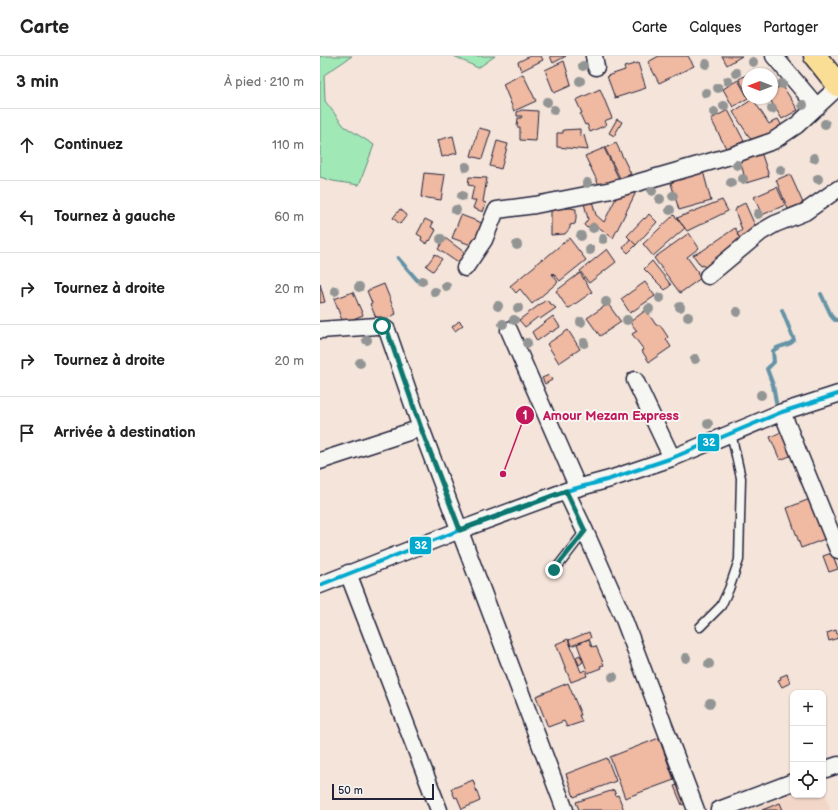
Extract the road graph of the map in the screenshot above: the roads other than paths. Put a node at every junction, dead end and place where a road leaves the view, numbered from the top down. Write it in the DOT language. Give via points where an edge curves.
graph roads {
  1 [pos="774,56"];
  2 [pos="815,56"];
  3 [pos="838,86"];
  4 [pos="817,107"];
  5 [pos="838,189"];
  6 [pos="465,268"];
  7 [pos="708,276"];
  8 [pos="320,330"];
  9 [pos="509,330"];
  10 [pos="635,380"];
  11 [pos="838,394"];
  12 [pos="782,412"];
  13 [pos="421,428"];
  14 [pos="731,433"];
  15 [pos="672,458"];
  16 [pos="320,462"];
  17 [pos="572,490"];
  18 [pos="460,530"];
  19 [pos="585,531"];
  20 [pos="838,550"];
  21 [pos="554,570"];
  22 [pos="348,573"];
  23 [pos="320,585"];
  24 [pos="700,627"];
  25 [pos="838,765"];
  26 [pos="826,769"];
  27 [pos="790,783"];
  28 [pos="439,810"];
  29 [pos="566,810"];
  30 [pos="696,810"];
  31 [pos="719,810"];
  1 -- 4 [label="street"];
  2 -- 3 [label="highway"];
  3 -- 4 [label="street"];
  4 -- 6 [label="street" via="797,125 774,140 730,156 612,190 497,210 484,240"];
  5 -- 7 [label="street" via="805,212 761,232"];
  8 -- 13 [label="street" via="377,326 387,330"];
  9 -- 17 [label="street"];
  10 -- 15 [label="street"];
  11 -- 12 [label="street"];
  12 -- 14 [label="street"];
  12 -- 20 [label="street"];
  13 -- 16 [label="street"];
  13 -- 18 [label="street"];
  14 -- 15 [label="street"];
  14 -- 24 [label="lane" via="741,478 739,560 722,606"];
  15 -- 17 [label="street"];
  17 -- 18 [label="street"];
  17 -- 19 [label="street"];
  18 -- 22 [label="street"];
  18 -- 29 [label="street"];
  19 -- 21 [label="lane"];
  19 -- 30 [label="street" via="622,617"];
  22 -- 23 [label="street"];
  22 -- 28 [label="street"];
  25 -- 26 [label="street"];
  27 -- 31 [label="street"];
}
